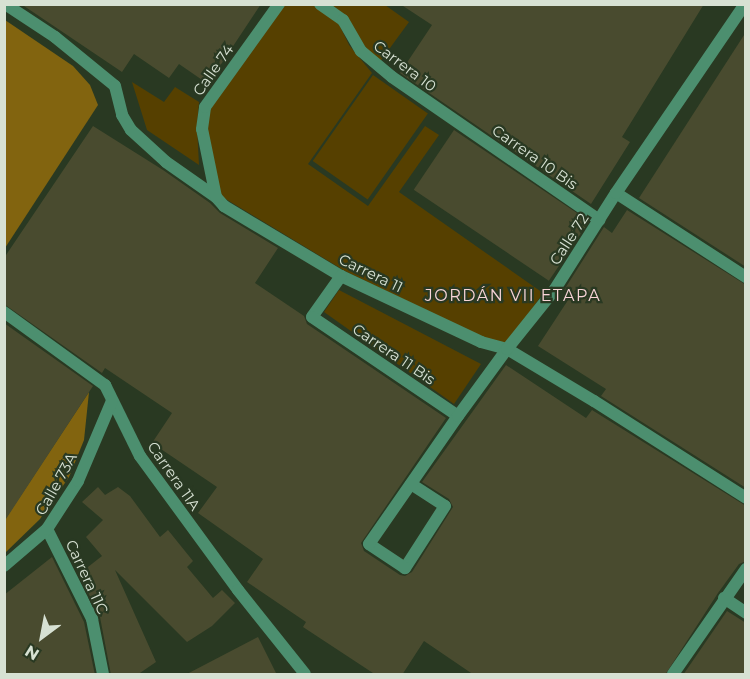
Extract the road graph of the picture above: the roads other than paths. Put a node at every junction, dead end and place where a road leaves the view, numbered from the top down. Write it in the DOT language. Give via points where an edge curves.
graph roads {
  1 [pos="5,4"];
  2 [pos="279,4"];
  3 [pos="320,4"];
  4 [pos="746,4"];
  5 [pos="453,120"];
  6 [pos="616,194"];
  7 [pos="216,197"];
  8 [pos="599,220"];
  9 [pos="341,276"];
  10 [pos="746,277"];
  11 [pos="4,312"];
  12 [pos="507,349"];
  13 [pos="112,401"];
  14 [pos="459,416"];
  15 [pos="411,484"];
  16 [pos="746,498"];
  17 [pos="48,529"];
  18 [pos="4,566"];
  19 [pos="746,568"];
  20 [pos="724,598"];
  21 [pos="746,613"];
  22 [pos="103,675"];
  23 [pos="306,675"];
  24 [pos="673,675"];
  1 -- 7 [label="street, Carrera 11" via="115,86 122,115 131,130 165,162"];
  2 -- 7 [label="street, Calle 74" via="205,106 202,129"];
  3 -- 5 [label="street, Carrera 10" via="343,20 361,51"];
  4 -- 6 [label="street, Calle 72"];
  5 -- 8 [label="street, Carrera 10 Bis"];
  6 -- 8 [label="street, Calle 72"];
  6 -- 10 [label="street"];
  7 -- 9 [label="street, Carrera 11" via="224,206"];
  8 -- 12 [label="street, Calle 72" via="555,289"];
  9 -- 12 [label="street, Carrera 11" via="481,342"];
  9 -- 14 [label="street, Carrera 11 Bis" via="312,317"];
  11 -- 13 [label="street, Carrera 11A" via="105,385"];
  12 -- 14 [label="street, Calle 72"];
  12 -- 16 [label="street, Carrera 11"];
  13 -- 17 [label="street, Calle 73A" via="78,481"];
  13 -- 23 [label="street, Carrera 11A" via="140,456 238,591"];
  14 -- 15 [label="street, Calle 72"];
  15 -- 15 [label="street, Calle 72" via="445,506 405,568 369,544"];
  17 -- 18 [label="street, Calle 73A"];
  17 -- 22 [label="street, Carrera 11C" via="92,620"];
  19 -- 20 [label="street"];
  20 -- 21 [label="street"];
  20 -- 24 [label="street"];
}
